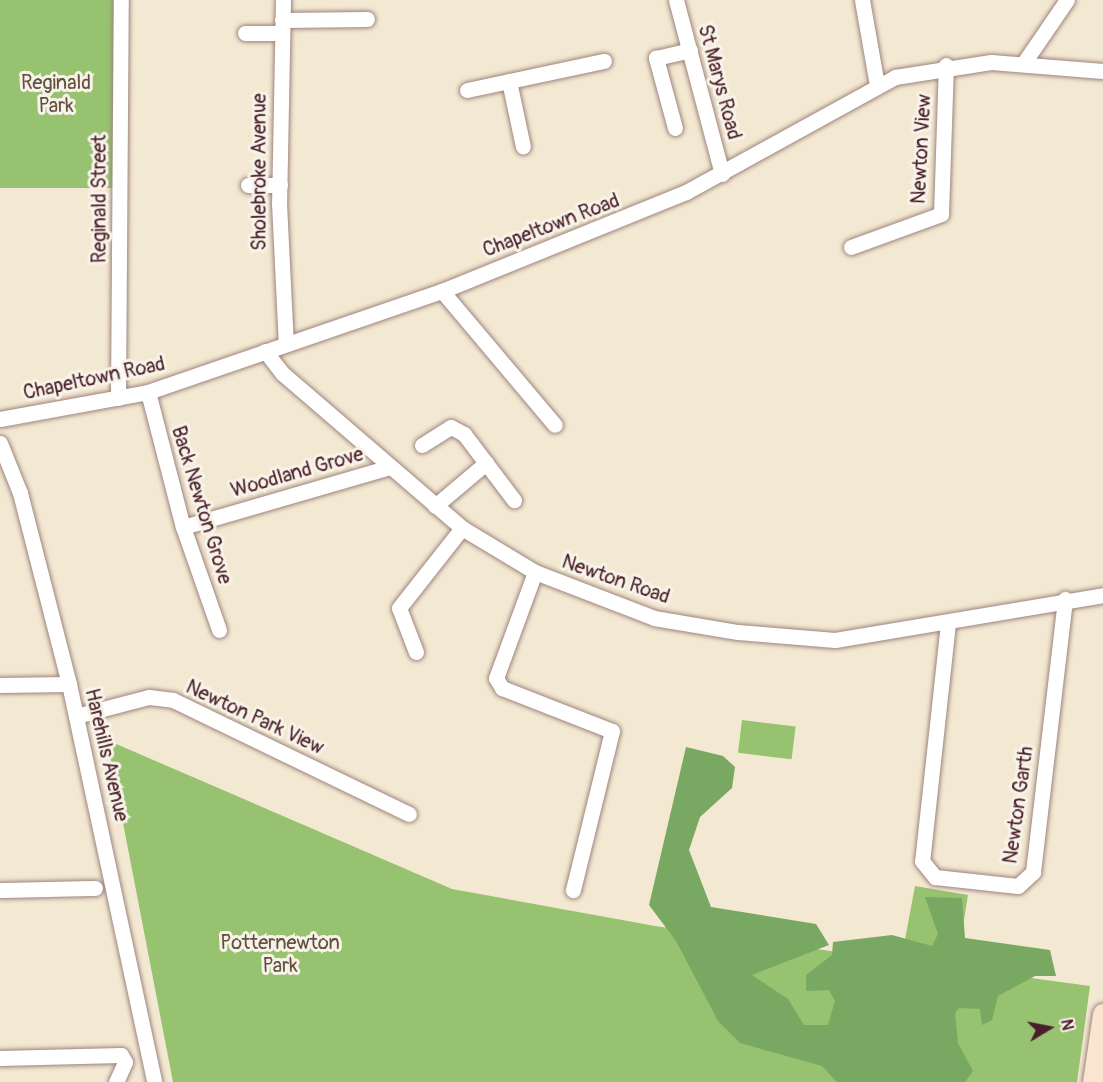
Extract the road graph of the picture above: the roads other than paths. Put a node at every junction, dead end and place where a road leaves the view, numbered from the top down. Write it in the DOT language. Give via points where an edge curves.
graph roads {
  1 [pos="121,0"];
  2 [pos="283,0"];
  3 [pos="676,0"];
  4 [pos="862,0"];
  5 [pos="1061,3"];
  6 [pos="367,19"];
  7 [pos="282,26"];
  8 [pos="245,33"];
  9 [pos="690,50"];
  10 [pos="604,61"];
  11 [pos="1025,61"];
  12 [pos="946,65"];
  13 [pos="1103,71"];
  14 [pos="509,81"];
  15 [pos="877,85"];
  16 [pos="466,90"];
  17 [pos="675,128"];
  18 [pos="523,147"];
  19 [pos="722,174"];
  20 [pos="248,185"];
  21 [pos="280,185"];
  22 [pos="851,247"];
  23 [pos="442,291"];
  24 [pos="286,344"];
  25 [pos="265,351"];
  26 [pos="147,392"];
  27 [pos="118,398"];
  28 [pos="0,419"];
  29 [pos="555,425"];
  30 [pos="0,442"];
  31 [pos="422,446"];
  32 [pos="486,463"];
  33 [pos="389,467"];
  34 [pos="514,500"];
  35 [pos="435,507"];
  36 [pos="183,527"];
  37 [pos="462,528"];
  38 [pos="535,573"];
  39 [pos="1103,595"];
  40 [pos="1065,598"];
  41 [pos="948,623"];
  42 [pos="219,630"];
  43 [pos="416,652"];
  44 [pos="69,684"];
  45 [pos="0,685"];
  46 [pos="76,716"];
  47 [pos="409,814"];
  48 [pos="95,888"];
  49 [pos="0,890"];
  50 [pos="573,890"];
  51 [pos="1103,1014"];
  52 [pos="0,1058"];
  53 [pos="1098,1069"];
  54 [pos="116,1082"];
  55 [pos="154,1082"];
  1 -- 27 [label="street, Reginald Street"];
  2 -- 7 [label="street, Sholebroke Avenue"];
  3 -- 9 [label="street, St Marys Road"];
  4 -- 15 [label="street"];
  5 -- 11 [label="street"];
  6 -- 7 [label="street"];
  7 -- 8 [label="street"];
  7 -- 21 [label="street, Sholebroke Avenue"];
  9 -- 17 [label="street" via="656,58"];
  9 -- 19 [label="street, St Marys Road"];
  10 -- 14 [label="street"];
  11 -- 12 [label="street, Chapeltown Road"];
  11 -- 13 [label="street, Chapeltown Road"];
  12 -- 15 [label="street, Chapeltown Road"];
  12 -- 22 [label="street, Newton View" via="941,214"];
  14 -- 16 [label="street"];
  14 -- 18 [label="street"];
  15 -- 19 [label="street, Chapeltown Road"];
  19 -- 23 [label="street, Chapeltown Road" via="639,214"];
  20 -- 21 [label="street"];
  21 -- 24 [label="street, Sholebroke Avenue"];
  23 -- 24 [label="street, Chapeltown Road"];
  23 -- 29 [label="street"];
  24 -- 25 [label="street, Chapeltown Road"];
  25 -- 26 [label="street, Chapeltown Road"];
  25 -- 33 [label="street, Newton Road" via="282,373"];
  26 -- 27 [label="street, Chapeltown Road"];
  26 -- 36 [label="street, Back Newton Grove"];
  27 -- 28 [label="street, Chapeltown Road"];
  30 -- 44 [label="street, Harehills Avenue" via="20,493"];
  31 -- 32 [label="street" via="451,427 464,434"];
  32 -- 34 [label="street"];
  32 -- 35 [label="street"];
  33 -- 35 [label="street, Newton Road"];
  33 -- 36 [label="street, Woodland Grove"];
  35 -- 37 [label="street, Newton Road"];
  36 -- 42 [label="street, Back Newton Grove"];
  37 -- 38 [label="street, Newton Road"];
  37 -- 43 [label="street" via="399,608"];
  38 -- 41 [label="street, Newton Road" via="654,618 738,633 835,640"];
  38 -- 50 [label="street" via="496,678 502,688 612,731"];
  39 -- 40 [label="street, Newton Road"];
  40 -- 41 [label="street, Newton Road"];
  40 -- 41 [label="street, Newton Garth" via="1034,872 1018,886 935,877 922,861"];
  44 -- 45 [label="street"];
  44 -- 46 [label="street, Harehills Avenue"];
  46 -- 47 [label="street, Newton Park View" via="149,698 173,700"];
  46 -- 55 [label="street, Harehills Avenue"];
  48 -- 49 [label="street"];
  51 -- 53 [label="main road"];
  52 -- 54 [label="street" via="119,1055 125,1062"];
}
